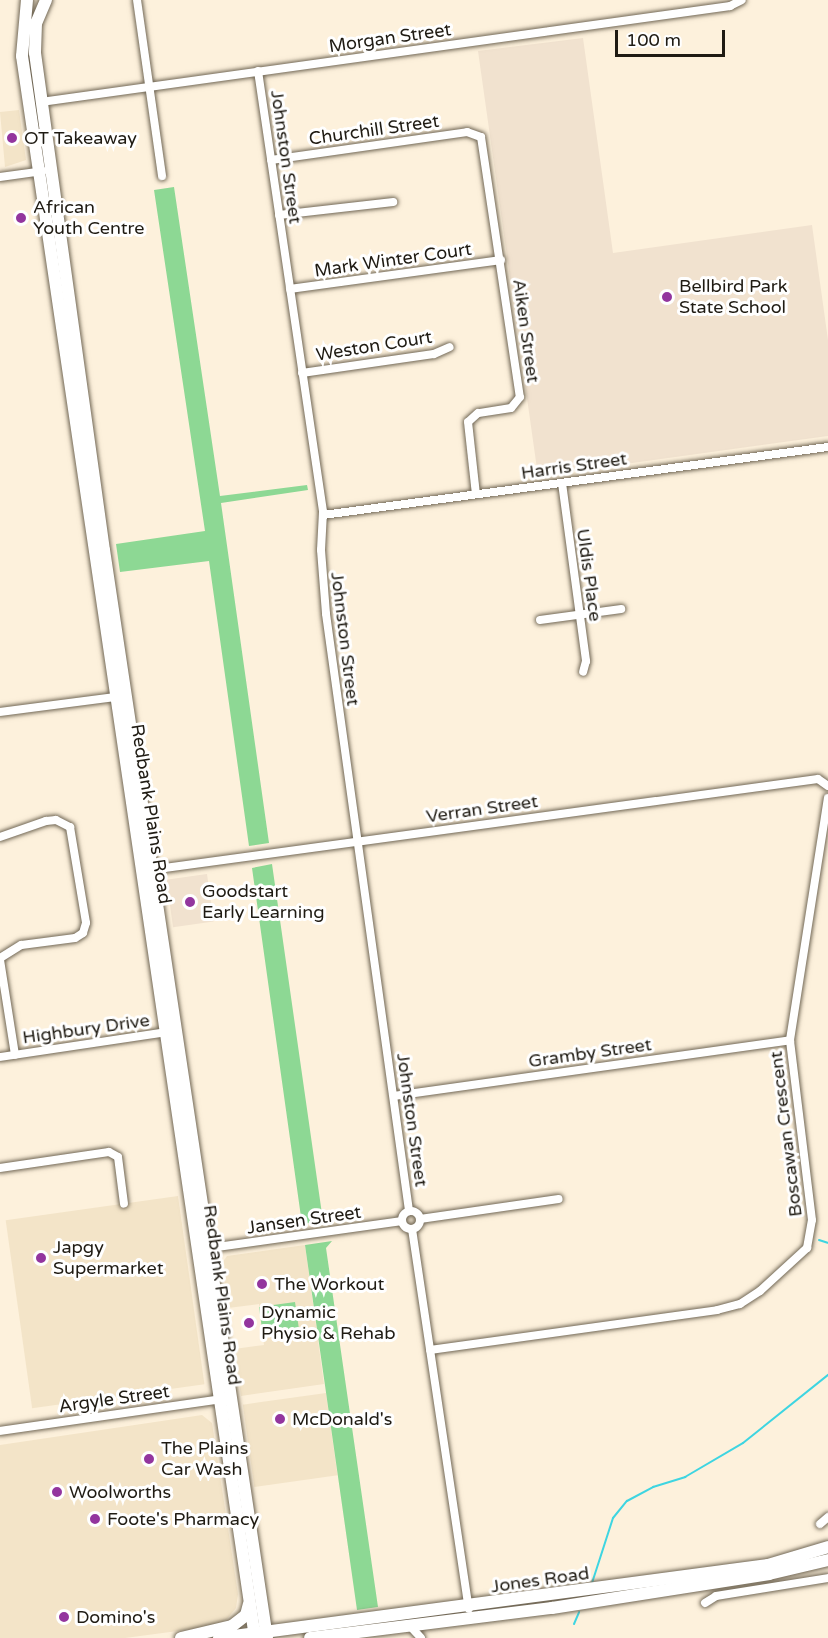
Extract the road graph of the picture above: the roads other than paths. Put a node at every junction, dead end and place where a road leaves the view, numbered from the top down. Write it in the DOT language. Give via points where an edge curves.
graph roads {
  1 [pos="27,0"];
  2 [pos="46,0"];
  3 [pos="137,0"];
  4 [pos="742,0"];
  5 [pos="258,71"];
  6 [pos="150,86"];
  7 [pos="41,102"];
  8 [pos="481,137"];
  9 [pos="271,160"];
  10 [pos="45,171"];
  11 [pos="162,176"];
  12 [pos="0,177"];
  13 [pos="393,202"];
  14 [pos="279,215"];
  15 [pos="501,260"];
  16 [pos="290,289"];
  17 [pos="450,346"];
  18 [pos="302,373"];
  19 [pos="828,447"];
  20 [pos="562,483"];
  21 [pos="476,494"];
  22 [pos="323,515"];
  23 [pos="621,609"];
  24 [pos="580,615"];
  25 [pos="540,620"];
  26 [pos="583,672"];
  27 [pos="115,697"];
  28 [pos="0,712"];
  29 [pos="827,784"];
  30 [pos="828,798"];
  31 [pos="0,837"];
  32 [pos="357,841"];
  33 [pos="147,870"];
  34 [pos="0,959"];
  35 [pos="177,1031"];
  36 [pos="164,1033"];
  37 [pos="790,1040"];
  38 [pos="15,1054"];
  39 [pos="0,1057"];
  40 [pos="394,1096"];
  41 [pos="0,1168"];
  42 [pos="559,1199"];
  43 [pos="124,1204"];
  44 [pos="409,1211"];
  45 [pos="420,1220"];
  46 [pos="402,1221"];
  47 [pos="412,1229"];
  48 [pos="204,1248"];
  49 [pos="430,1350"];
  50 [pos="232,1398"];
  51 [pos="219,1400"];
  52 [pos="0,1431"];
  53 [pos="242,1461"];
  54 [pos="237,1517"];
  55 [pos="828,1517"];
  56 [pos="820,1524"];
  57 [pos="828,1547"];
  58 [pos="828,1560"];
  59 [pos="828,1578"];
  60 [pos="249,1604"];
  61 [pos="705,1604"];
  62 [pos="469,1613"];
  63 [pos="429,1624"];
  64 [pos="411,1626"];
  65 [pos="261,1635"];
  66 [pos="181,1638"];
  67 [pos="219,1638"];
  68 [pos="310,1638"];
  69 [pos="422,1638"];
  1 -- 10 [label="main road, Redbank Plains Road" via="22,50"];
  2 -- 7 [label="main road, Redbank Plains Road" via="34,38"];
  3 -- 6 [label="street"];
  4 -- 5 [label="street, Morgan Street" via="730,6"];
  5 -- 6 [label="street, Morgan Street"];
  5 -- 9 [label="street, Johnston Street"];
  6 -- 7 [label="street, Morgan Street"];
  6 -- 11 [label="street"];
  7 -- 10 [label="main road, Redbank Plains Road"];
  8 -- 9 [label="street, Churchill Street" via="467,132"];
  8 -- 15 [label="street, Aiken Street"];
  9 -- 14 [label="street, Johnston Street"];
  10 -- 12 [label="street"];
  10 -- 27 [label="main road, Redbank Plains Road"];
  10 -- 33 [label="main road, Redbank Plains Road"];
  13 -- 14 [label="street"];
  14 -- 16 [label="street, Johnston Street"];
  15 -- 16 [label="street, Mark Winter Court"];
  15 -- 21 [label="street, Aiken Street" via="520,397 512,408 470,418"];
  16 -- 18 [label="street, Johnston Street"];
  17 -- 18 [label="street, Weston Court" via="434,354"];
  18 -- 22 [label="street, Johnston Street"];
  19 -- 20 [label="street, Harris Street"];
  20 -- 21 [label="street, Harris Street"];
  20 -- 24 [label="street, Uldis Place"];
  21 -- 22 [label="street, Harris Street"];
  22 -- 32 [label="street, Johnston Street" via="322,578"];
  23 -- 24 [label="street"];
  24 -- 25 [label="street"];
  24 -- 26 [label="street, Uldis Place" via="586,661"];
  27 -- 28 [label="street"];
  27 -- 33 [label="main road, Redbank Plains Road"];
  29 -- 32 [label="street, Verran Street" via="818,779"];
  30 -- 37 [label="street, Boscawan Crescent"];
  31 -- 34 [label="street" via="46,821 56,820 70,827 86,923 83,933 75,938 21,945"];
  32 -- 33 [label="street, Verran Street"];
  32 -- 40 [label="street, Johnston Street"];
  33 -- 35 [label="main road, Redbank Plains Road"];
  33 -- 36 [label="main road, Redbank Plains Road"];
  34 -- 38 [label="street"];
  35 -- 36 [label="street, Highbury Drive"];
  35 -- 48 [label="main road, Redbank Plains Road" via="204,1203 199,1209"];
  36 -- 38 [label="street, Highbury Drive"];
  36 -- 48 [label="main road, Redbank Plains Road"];
  37 -- 40 [label="street, Gramby Street"];
  37 -- 49 [label="street, Boscawan Crescent" via="812,1234 807,1248 786,1270 740,1304 717,1310"];
  38 -- 39 [label="street, Highbury Drive"];
  40 -- 44 [label="street, Johnston Street"];
  41 -- 43 [label="street" via="109,1152 117,1157"];
  42 -- 45 [label="street"];
  44 -- 45 [label="street" via="417,1213"];
  44 -- 46 [label="street"];
  45 -- 47 [label="street"];
  46 -- 47 [label="street"];
  46 -- 48 [label="street, Jansen Street"];
  47 -- 49 [label="street"];
  48 -- 50 [label="main road, Redbank Plains Road"];
  48 -- 51 [label="main road, Redbank Plains Road"];
  49 -- 62 [label="street"];
  50 -- 51 [label="street, Argyle Street"];
  50 -- 53 [label="main road, Redbank Plains Road"];
  51 -- 52 [label="street, Argyle Street"];
  51 -- 54 [label="main road, Redbank Plains Road"];
  53 -- 54 [label="main road" via="238,1469 243,1507"];
  53 -- 65 [label="main road, Redbank Plains Road"];
  54 -- 60 [label="main road, Redbank Plains Road"];
  55 -- 56 [label="street"];
  57 -- 62 [label="main road, Jones Road" via="768,1565"];
  58 -- 62 [label="main road, Jones Road" via="769,1574"];
  59 -- 61 [label="street" via="716,1596"];
  60 -- 65 [label="main road, Redbank Plains Road"];
  60 -- 66 [label="main road" via="246,1616 232,1626"];
  62 -- 63 [label="main road, Jones Road"];
  62 -- 65 [label="main road, Jones Road"];
  63 -- 64 [label="main road, Jones Road"];
  63 -- 69 [label="street"];
  64 -- 68 [label="main road, Jones Road"];
  64 -- 69 [label="street"];
  65 -- 67 [label="main road"];
}
